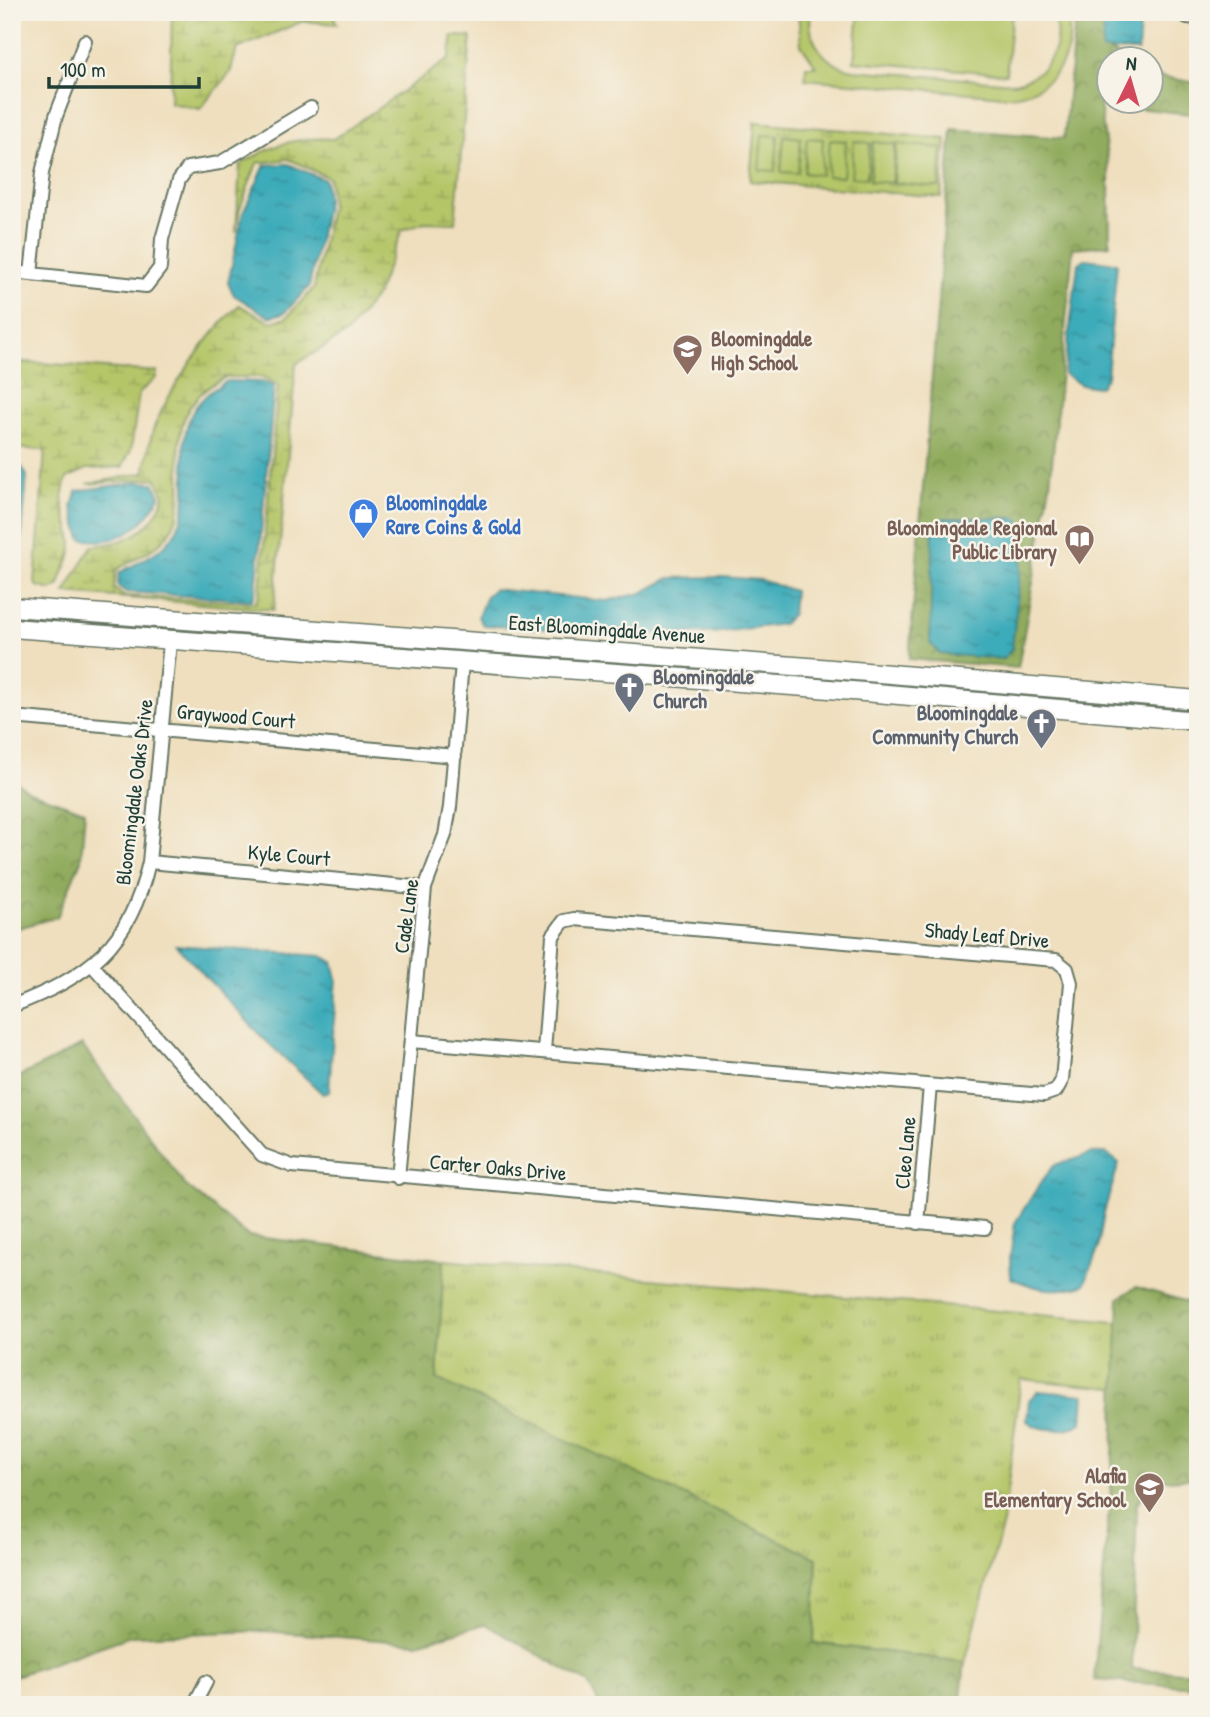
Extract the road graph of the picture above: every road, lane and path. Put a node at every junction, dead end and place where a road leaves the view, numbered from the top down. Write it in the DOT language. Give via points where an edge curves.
graph roads {
  1 [pos="1183,12"];
  2 [pos="1198,18"];
  3 [pos="85,41"];
  4 [pos="311,107"];
  5 [pos="12,272"];
  6 [pos="30,274"];
  7 [pos="12,607"];
  8 [pos="12,628"];
  9 [pos="281,629"];
  10 [pos="170,642"];
  11 [pos="463,642"];
  12 [pos="270,650"];
  13 [pos="462,663"];
  14 [pos="808,667"];
  15 [pos="806,687"];
  16 [pos="1198,700"];
  17 [pos="12,717"];
  18 [pos="1198,721"];
  19 [pos="162,729"];
  20 [pos="456,756"];
  21 [pos="149,862"];
  22 [pos="425,888"];
  23 [pos="93,966"];
  24 [pos="12,1006"];
  25 [pos="411,1041"];
  26 [pos="544,1051"];
  27 [pos="930,1086"];
  28 [pos="398,1178"];
  29 [pos="918,1223"];
  30 [pos="985,1228"];
  31 [pos="206,1682"];
  32 [pos="194,1705"];
  1 -- 2 [label="street" via="1186,17"];
  3 -- 6 [label="street" via="56,116 42,173"];
  4 -- 6 [label="street" via="220,163 188,168 178,180 162,239 160,268 146,286"];
  5 -- 6 [label="street"];
  7 -- 9 [label="main road, East Bloomingdale Avenue"];
  8 -- 10 [label="main road, East Bloomingdale Avenue"];
  9 -- 11 [label="main road, East Bloomingdale Avenue"];
  9 -- 12 [label="main road"];
  10 -- 12 [label="main road, East Bloomingdale Avenue"];
  10 -- 19 [label="street, Bloomingdale Oaks Drive"];
  11 -- 13 [label="main road"];
  11 -- 14 [label="main road, East Bloomingdale Avenue"];
  12 -- 13 [label="main road, East Bloomingdale Avenue"];
  13 -- 15 [label="main road, East Bloomingdale Avenue"];
  13 -- 20 [label="street, Cade Lane"];
  14 -- 15 [label="main road"];
  14 -- 16 [label="main road, East Bloomingdale Avenue"];
  15 -- 18 [label="main road, East Bloomingdale Avenue"];
  17 -- 19 [label="street, Graywood Court"];
  19 -- 20 [label="street, Graywood Court"];
  19 -- 21 [label="street, Bloomingdale Oaks Drive"];
  20 -- 22 [label="street, Cade Lane" via="445,835"];
  21 -- 22 [label="street, Kyle Court"];
  21 -- 23 [label="street, Bloomingdale Oaks Drive" via="132,916"];
  22 -- 25 [label="street, Cade Lane"];
  23 -- 24 [label="street, Bloomingdale Oaks Drive" via="59,988"];
  23 -- 28 [label="street, Carter Oaks Drive" via="261,1155 292,1166"];
  25 -- 26 [label="street, Shady Leaf Drive"];
  25 -- 28 [label="street, Cade Lane"];
  26 -- 27 [label="street, Shady Leaf Drive"];
  26 -- 27 [label="street, Shady Leaf Drive" via="553,936 564,921 574,919 1056,960 1067,969 1071,982 1062,1080 1056,1091 1044,1095"];
  27 -- 29 [label="street, Cleo Lane"];
  28 -- 29 [label="street, Carter Oaks Drive"];
  29 -- 30 [label="street, Carter Oaks Drive"];
  31 -- 32 [label="street"];
}
